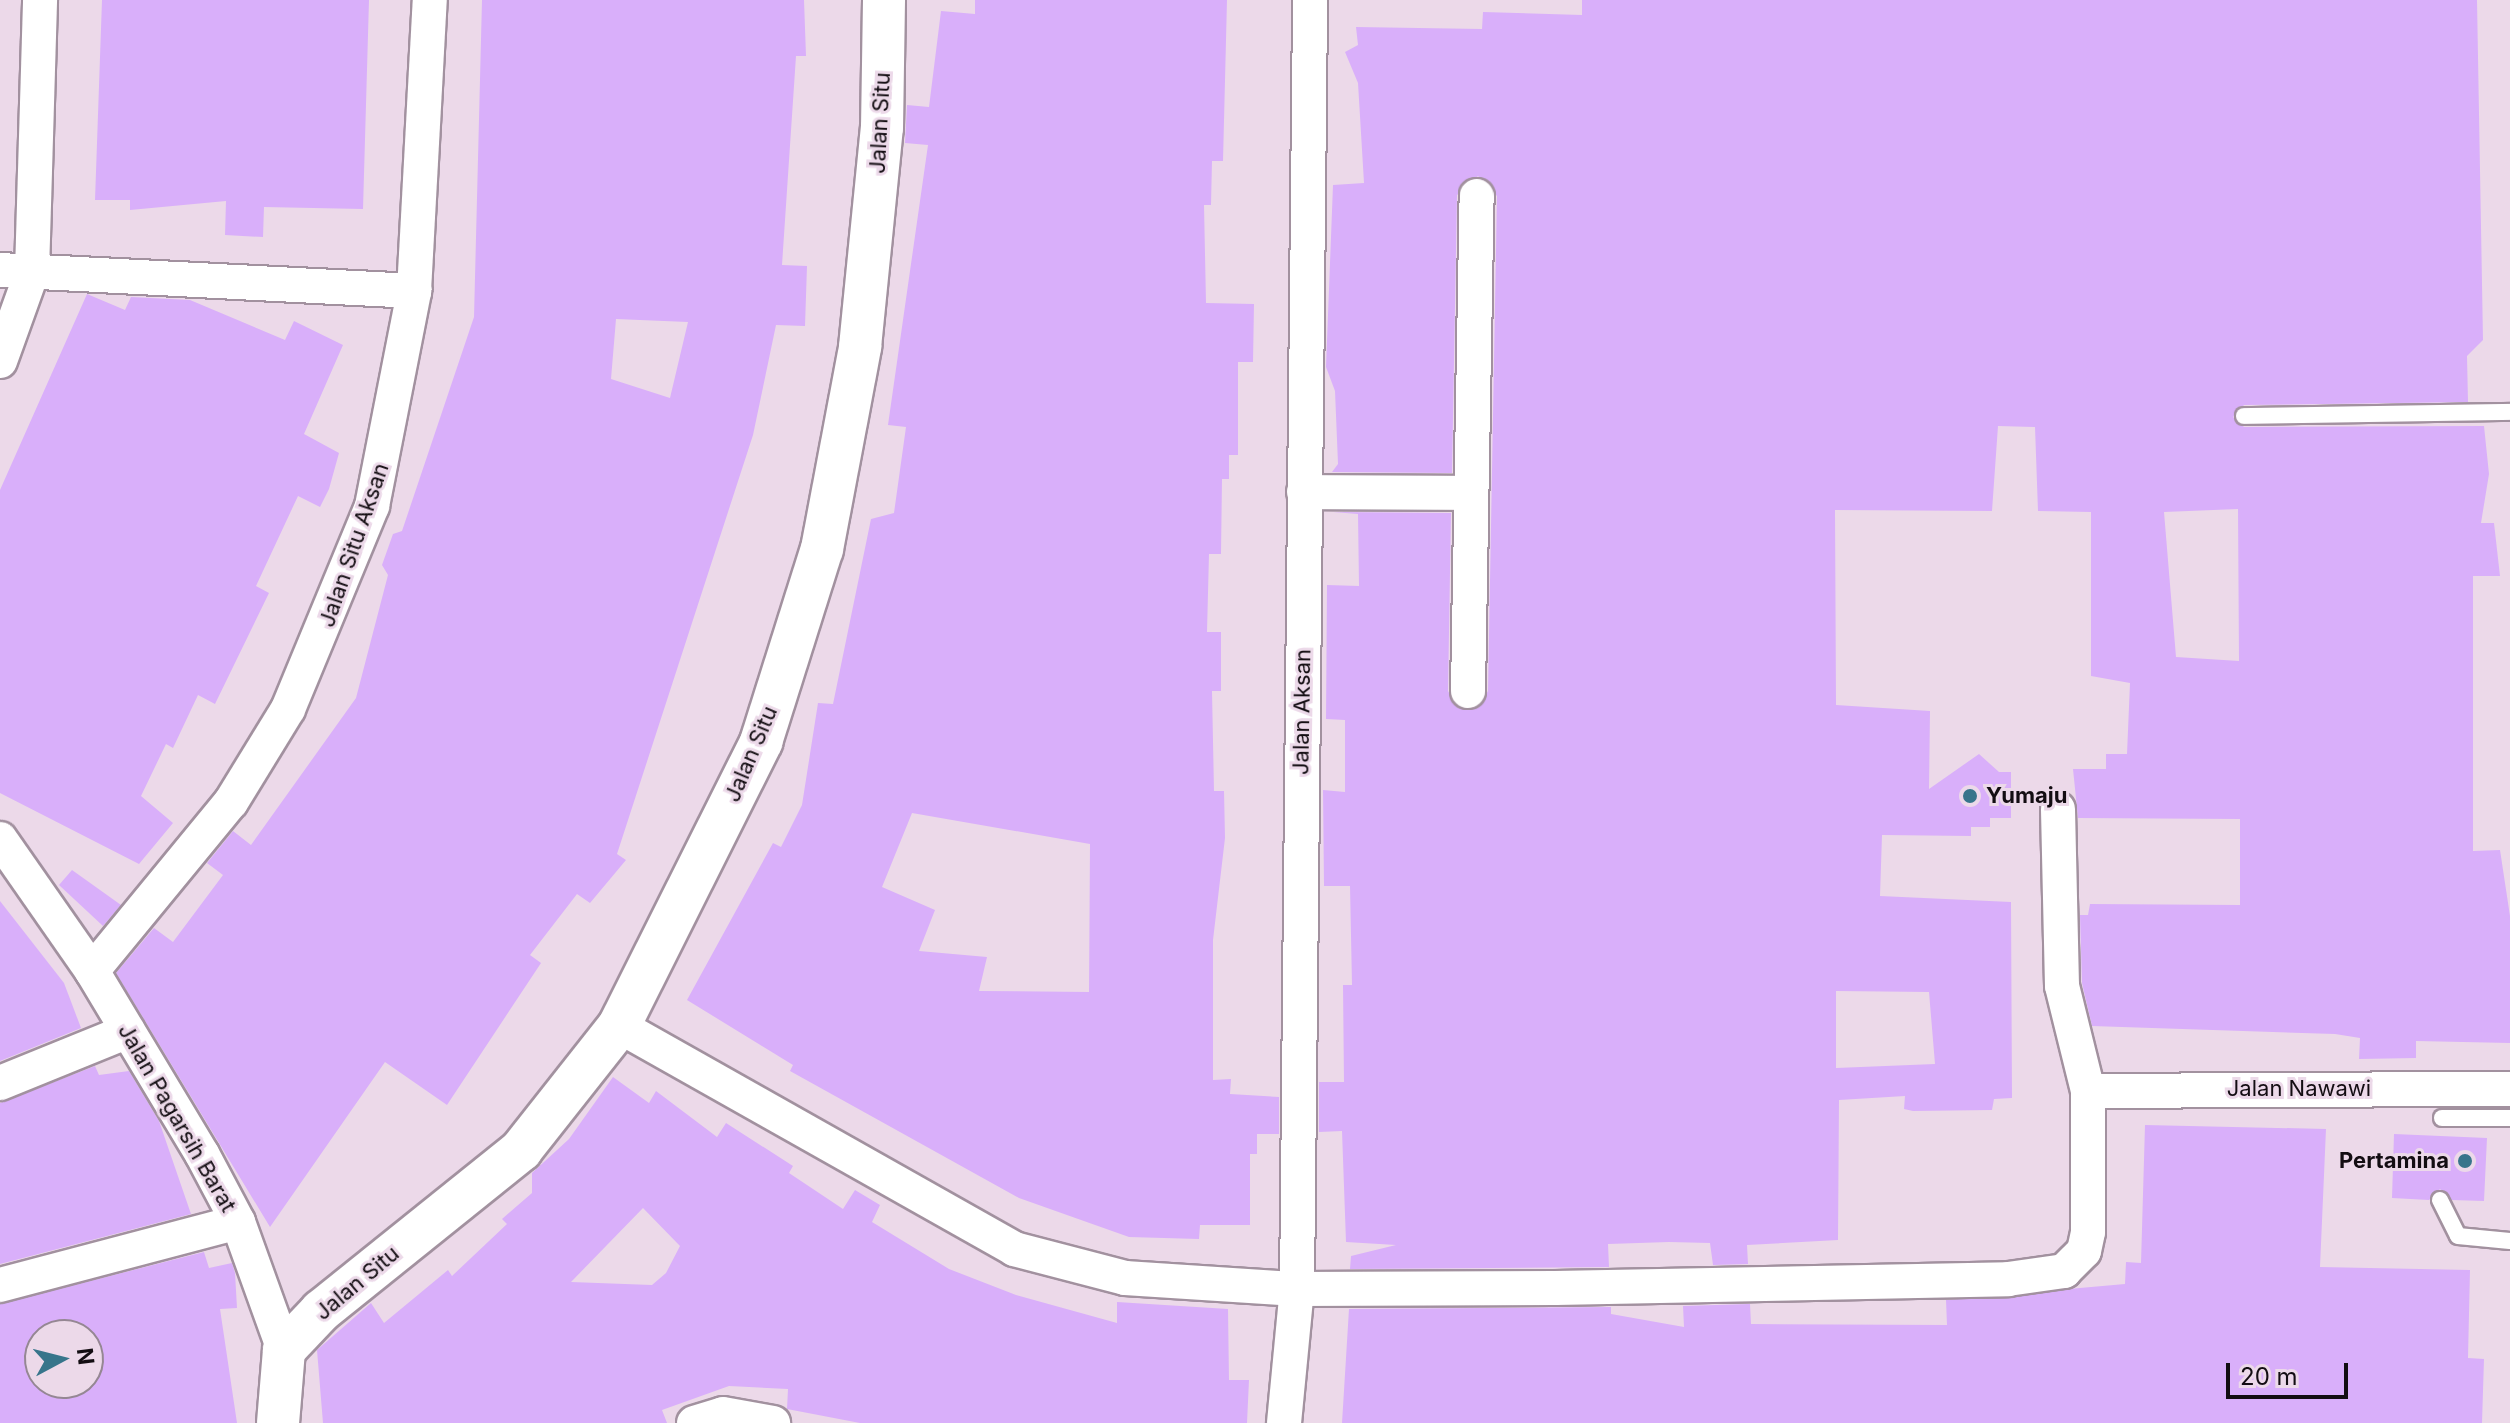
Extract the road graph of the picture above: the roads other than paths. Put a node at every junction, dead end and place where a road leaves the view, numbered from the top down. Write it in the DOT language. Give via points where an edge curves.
graph roads {
  1 [pos="40,0"];
  2 [pos="430,0"];
  3 [pos="884,0"];
  4 [pos="1310,0"];
  5 [pos="1477,196"];
  6 [pos="16,271"];
  7 [pos="414,291"];
  8 [pos="0,361"];
  9 [pos="2510,412"];
  10 [pos="2244,416"];
  11 [pos="1304,492"];
  12 [pos="1469,493"];
  13 [pos="1468,691"];
  14 [pos="2058,809"];
  15 [pos="0,839"];
  16 [pos="92,971"];
  17 [pos="619,1026"];
  18 [pos="128,1031"];
  19 [pos="0,1083"];
  20 [pos="2510,1089"];
  21 [pos="2088,1091"];
  22 [pos="2442,1103"];
  23 [pos="2510,1118"];
  24 [pos="2443,1136"];
  25 [pos="2440,1200"];
  26 [pos="238,1222"];
  27 [pos="2510,1241"];
  28 [pos="0,1285"];
  29 [pos="1297,1289"];
  30 [pos="284,1350"];
  31 [pos="278,1423"];
  32 [pos="694,1423"];
  33 [pos="773,1423"];
  34 [pos="1284,1423"];
  1 -- 6 [label="street"];
  2 -- 7 [label="street, Jalan Situ Aksan"];
  3 -- 17 [label="street, Jalan Situ" via="882,128 860,347 822,549 761,742"];
  4 -- 11 [label="street, Jalan Aksan"];
  5 -- 12 [label="street"];
  6 -- 7 [label="street"];
  6 -- 8 [label="street"];
  7 -- 16 [label="street, Jalan Situ Aksan" via="372,506 302,680 231,802"];
  9 -- 10 [label="lane"];
  11 -- 12 [label="street"];
  11 -- 29 [label="street, Jalan Aksan"];
  12 -- 13 [label="street"];
  14 -- 21 [label="street" via="2062,986"];
  15 -- 16 [label="street, Jalan Pagarsih Barat"];
  16 -- 18 [label="street, Jalan Pagarsih Barat"];
  17 -- 29 [label="street" via="1014,1249 1125,1278"];
  17 -- 30 [label="street, Jalan Situ" via="521,1150 321,1311"];
  18 -- 19 [label="street"];
  18 -- 26 [label="street, Jalan Pagarsih Barat"];
  20 -- 22 [label="street, Jalan Nawawi"];
  21 -- 22 [label="street, Jalan Nawawi"];
  21 -- 29 [label="street" via="2088,1232 2084,1251 2064,1271 1992,1279"];
  22 -- 23 [label="lane"];
  22 -- 24 [label="lane"];
  25 -- 27 [label="lane" via="2446,1224 2458,1236"];
  26 -- 28 [label="street"];
  26 -- 30 [label="street, Jalan Pagarsih Barat"];
  29 -- 34 [label="street, Jalan Aksan"];
  30 -- 31 [label="street, Jalan Pagarsih Barat"];
  32 -- 33 [label="street" via="723,1414"];
}
